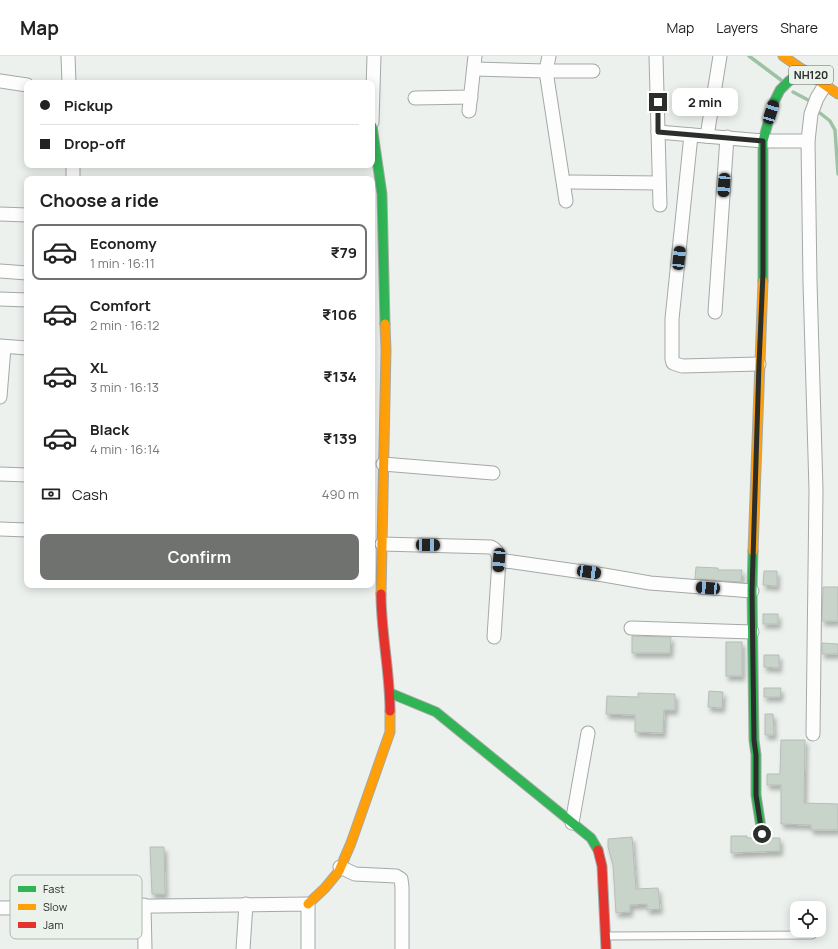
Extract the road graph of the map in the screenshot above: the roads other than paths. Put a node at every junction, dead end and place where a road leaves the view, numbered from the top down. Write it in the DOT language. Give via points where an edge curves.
graph roads {
  1 [pos="68,56"];
  2 [pos="374,56"];
  3 [pos="549,56"];
  4 [pos="656,56"];
  5 [pos="720,56"];
  6 [pos="788,57"];
  7 [pos="474,62"];
  8 [pos="804,70"];
  9 [pos="546,71"];
  10 [pos="593,71"];
  11 [pos="69,80"];
  12 [pos="373,80"];
  13 [pos="0,81"];
  14 [pos="24,85"];
  15 [pos="825,85"];
  16 [pos="838,94"];
  17 [pos="471,96"];
  18 [pos="415,98"];
  19 [pos="469,111"];
  20 [pos="658,132"];
  21 [pos="691,135"];
  22 [pos="707,136"];
  23 [pos="727,138"];
  24 [pos="763,141"];
  25 [pos="808,141"];
  26 [pos="375,146"];
  27 [pos="571,182"];
  28 [pos="659,183"];
  29 [pos="566,201"];
  30 [pos="660,205"];
  31 [pos="0,214"];
  32 [pos="24,215"];
  33 [pos="0,272"];
  34 [pos="24,273"];
  35 [pos="0,299"];
  36 [pos="24,300"];
  37 [pos="716,312"];
  38 [pos="2,346"];
  39 [pos="24,348"];
  40 [pos="759,364"];
  41 [pos="0,397"];
  42 [pos="384,464"];
  43 [pos="493,473"];
  44 [pos="0,474"];
  45 [pos="24,476"];
  46 [pos="0,529"];
  47 [pos="24,530"];
  48 [pos="382,544"];
  49 [pos="499,560"];
  50 [pos="752,591"];
  51 [pos="631,628"];
  52 [pos="752,632"];
  53 [pos="494,637"];
  54 [pos="390,693"];
  55 [pos="588,733"];
  56 [pos="813,734"];
  57 [pos="572,823"];
  58 [pos="762,834"];
  59 [pos="340,868"];
  60 [pos="246,904"];
  61 [pos="308,904"];
  62 [pos="144,905"];
  63 [pos="0,908"];
  64 [pos="10,908"];
  65 [pos="606,936"];
  66 [pos="790,936"];
  67 [pos="145,949"];
  68 [pos="243,949"];
  69 [pos="308,949"];
  70 [pos="402,949"];
  71 [pos="606,949"];
  1 -- 11 [label="street"];
  2 -- 12 [label="street"];
  3 -- 9 [label="street"];
  4 -- 20 [label="street"];
  5 -- 22 [label="street"];
  6 -- 8 [label="main road, NH120"];
  7 -- 9 [label="street"];
  7 -- 17 [label="street"];
  8 -- 15 [label="main road, NH120"];
  8 -- 24 [label="main road" via="780,90 773,104"];
  9 -- 10 [label="street"];
  9 -- 29 [label="street"];
  13 -- 14 [label="street"];
  15 -- 16 [label="main road, NH120"];
  15 -- 25 [label="street" via="811,114"];
  17 -- 18 [label="street"];
  17 -- 19 [label="street"];
  20 -- 21 [label="street"];
  20 -- 28 [label="street"];
  21 -- 22 [label="street"];
  21 -- 40 [label="street" via="672,319 673,364"];
  22 -- 23 [label="street"];
  23 -- 24 [label="street"];
  23 -- 37 [label="street"];
  24 -- 25 [label="street"];
  24 -- 40 [label="main road" via="763,273"];
  25 -- 56 [label="street" via="816,490"];
  26 -- 42 [label="main road" via="382,194 386,350"];
  27 -- 28 [label="street"];
  28 -- 30 [label="street"];
  31 -- 32 [label="street"];
  33 -- 34 [label="street"];
  35 -- 36 [label="street"];
  38 -- 39 [label="street"];
  38 -- 41 [label="street"];
  40 -- 50 [label="main road"];
  42 -- 43 [label="street"];
  42 -- 48 [label="main road"];
  44 -- 45 [label="street"];
  46 -- 47 [label="street"];
  48 -- 49 [label="street" via="491,547 497,551"];
  48 -- 54 [label="main road" via="381,610"];
  49 -- 50 [label="street" via="650,583"];
  49 -- 53 [label="street"];
  50 -- 52 [label="main road"];
  51 -- 52 [label="street"];
  52 -- 58 [label="main road" via="756,795"];
  54 -- 57 [label="main road" via="436,712"];
  54 -- 59 [label="main road" via="390,732"];
  55 -- 57 [label="street"];
  57 -- 65 [label="main road" via="591,838 598,851 602,866"];
  59 -- 61 [label="main road" via="325,888"];
  59 -- 70 [label="street" via="355,874 396,876 401,880"];
  60 -- 61 [label="street"];
  60 -- 62 [label="street"];
  60 -- 68 [label="street"];
  61 -- 69 [label="street"];
  62 -- 67 [label="street"];
  63 -- 64 [label="street"];
  65 -- 66 [label="lane"];
  65 -- 71 [label="main road"];
}
